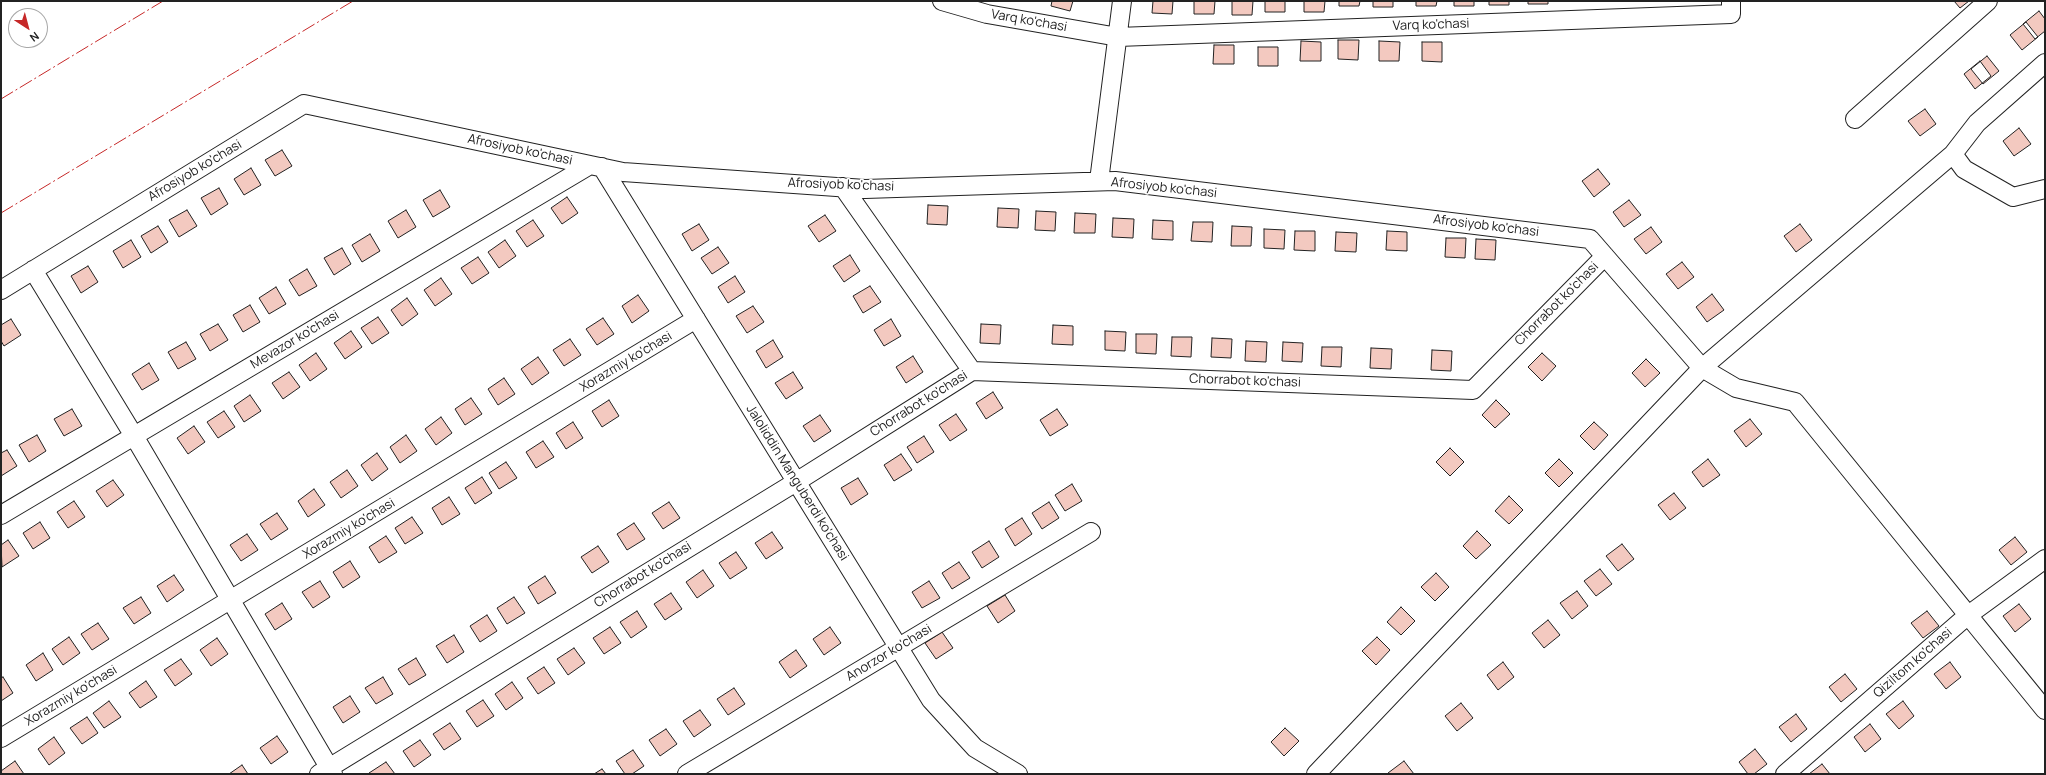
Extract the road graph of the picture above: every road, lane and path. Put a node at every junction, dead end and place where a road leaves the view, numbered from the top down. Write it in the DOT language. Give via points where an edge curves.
graph roads {
  1 [pos="942,1"];
  2 [pos="1122,1"];
  3 [pos="1731,1"];
  4 [pos="1988,1"];
  5 [pos="1118,37"];
  6 [pos="2045,63"];
  7 [pos="1855,119"];
  8 [pos="1953,154"];
  9 [pos="596,166"];
  10 [pos="1099,181"];
  11 [pos="843,187"];
  12 [pos="2045,189"];
  13 [pos="1605,256"];
  14 [pos="33,270"];
  15 [pos="1,290"];
  16 [pos="696,320"];
  17 [pos="1702,368"];
  18 [pos="972,371"];
  19 [pos="134,436"];
  20 [pos="796,482"];
  21 [pos="1,515"];
  22 [pos="1091,532"];
  23 [pos="2045,558"];
  24 [pos="231,600"];
  25 [pos="1967,616"];
  26 [pos="898,647"];
  27 [pos="2045,710"];
  28 [pos="1,738"];
  29 [pos="328,772"];
  30 [pos="687,774"];
  31 [pos="1018,774"];
  32 [pos="1316,774"];
  33 [pos="1785,774"];
  1 -- 5 [label="street, Varq ko'chasi" via="987,14"];
  2 -- 5 [label="street"];
  3 -- 5 [label="street, Varq ko'chasi" via="1731,14"];
  4 -- 7 [label="street"];
  5 -- 10 [label="street"];
  6 -- 8 [label="street" via="1977,123"];
  8 -- 12 [label="street" via="1964,170 2013,197"];
  8 -- 17 [label="street"];
  9 -- 11 [label="street, Afrosiyob ko'chasi" via="623,172"];
  9 -- 14 [label="street, Afrosiyob ko'chasi" via="304,104"];
  9 -- 16 [label="street, Jaloliddin Manguberdi ko'chasi"];
  9 -- 19 [label="street, Mevazor ko'chasi"];
  10 -- 11 [label="street, Afrosiyob ko'chasi" via="865,189"];
  10 -- 13 [label="street, Afrosiyob ko'chasi" via="1590,239"];
  11 -- 18 [label="street"];
  13 -- 17 [label="street, Afrosiyob ko'chasi"];
  13 -- 18 [label="street, Chorrabot ko'chasi" via="1473,390"];
  14 -- 15 [label="street, Afrosiyob ko'chasi"];
  14 -- 19 [label="street"];
  16 -- 20 [label="street, Jaloliddin Manguberdi ko'chasi"];
  16 -- 24 [label="street, Xorazmiy ko'chasi"];
  17 -- 25 [label="street, Afrosiyob ko'chasi" via="1736,388 1795,402"];
  17 -- 32 [label="street"];
  18 -- 20 [label="street, Chorrabot ko'chasi"];
  19 -- 21 [label="street, Mevazor ko'chasi"];
  19 -- 24 [label="street"];
  20 -- 26 [label="street, Jaloliddin Manguberdi ko'chasi"];
  20 -- 29 [label="street, Chorrabot ko'chasi"];
  22 -- 26 [label="street, Anorzor ko'chasi"];
  23 -- 25 [label="street, Qiziltom ko'chasi"];
  24 -- 28 [label="street, Xorazmiy ko'chasi"];
  24 -- 29 [label="street"];
  25 -- 27 [label="street, Afrosiyob ko'chasi"];
  25 -- 33 [label="street, Qiziltom ko'chasi"];
  26 -- 30 [label="street, Anorzor ko'chasi"];
  26 -- 31 [label="street, Jaloliddin Manguberdi ko'chasi" via="931,700 975,748"];
}
